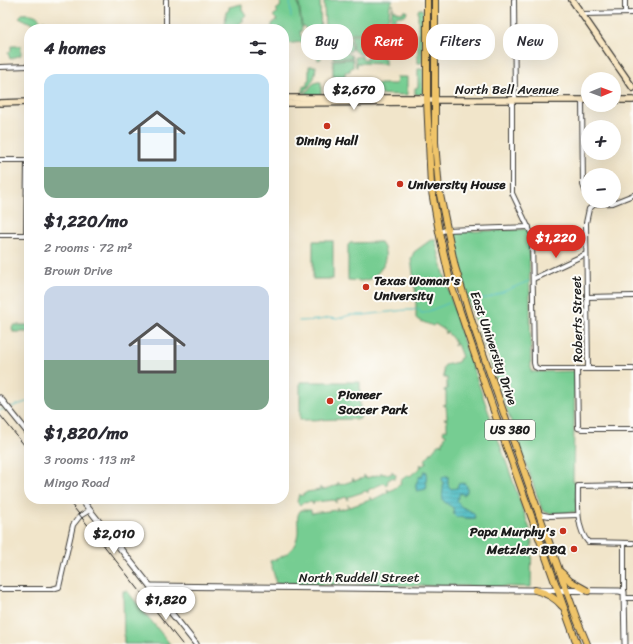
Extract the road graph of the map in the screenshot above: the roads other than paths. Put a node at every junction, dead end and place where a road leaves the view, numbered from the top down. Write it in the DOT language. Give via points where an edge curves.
graph roads {
  1 [pos="166,0"];
  2 [pos="427,0"];
  3 [pos="435,0"];
  4 [pos="514,0"];
  5 [pos="572,0"];
  6 [pos="625,0"];
  7 [pos="625,13"];
  8 [pos="633,13"];
  9 [pos="582,14"];
  10 [pos="166,24"];
  11 [pos="24,66"];
  12 [pos="0,67"];
  13 [pos="633,88"];
  14 [pos="289,98"];
  15 [pos="513,99"];
  16 [pos="427,100"];
  17 [pos="434,100"];
  18 [pos="581,100"];
  19 [pos="621,100"];
  20 [pos="633,100"];
  21 [pos="24,102"];
  22 [pos="0,103"];
  23 [pos="289,103"];
  24 [pos="585,112"];
  25 [pos="0,160"];
  26 [pos="24,160"];
  27 [pos="583,168"];
  28 [pos="633,195"];
  29 [pos="621,200"];
  30 [pos="590,208"];
  31 [pos="529,227"];
  32 [pos="446,230"];
  33 [pos="439,232"];
  34 [pos="0,235"];
  35 [pos="24,235"];
  36 [pos="586,254"];
  37 [pos="533,279"];
  38 [pos="633,296"];
  39 [pos="587,297"];
  40 [pos="577,369"];
  41 [pos="588,369"];
  42 [pos="633,369"];
  43 [pos="0,398"];
  44 [pos="24,428"];
  45 [pos="633,429"];
  46 [pos="633,485"];
  47 [pos="85,504"];
  48 [pos="90,510"];
  49 [pos="539,514"];
  50 [pos="578,515"];
  51 [pos="633,542"];
  52 [pos="624,543"];
  53 [pos="561,572"];
  54 [pos="150,586"];
  55 [pos="0,589"];
  56 [pos="535,590"];
  57 [pos="558,590"];
  58 [pos="567,591"];
  59 [pos="588,591"];
  60 [pos="624,592"];
  61 [pos="624,598"];
  62 [pos="633,598"];
  63 [pos="566,614"];
  64 [pos="196,644"];
  65 [pos="577,644"];
  66 [pos="587,644"];
  67 [pos="624,644"];
  1 -- 10 [label="street"];
  2 -- 16 [label="main road, East University Drive / US 380"];
  3 -- 17 [label="main road, East University Drive / US 380"];
  4 -- 15 [label="street"];
  5 -- 9 [label="main road"];
  6 -- 7 [label="street"];
  7 -- 8 [label="street"];
  7 -- 9 [label="street"];
  9 -- 13 [label="main road"];
  11 -- 12 [label="street"];
  14 -- 16 [label="main road, North Bell Avenue"];
  15 -- 17 [label="main road, North Bell Avenue"];
  15 -- 18 [label="main road, North Bell Avenue"];
  15 -- 31 [label="street" via="512,193"];
  16 -- 17 [label="main road, North Bell Avenue"];
  16 -- 23 [label="main road, North Bell Avenue"];
  16 -- 33 [label="main road, East University Drive / US 380" via="431,186"];
  17 -- 32 [label="main road, East University Drive / US 380" via="439,190"];
  19 -- 20 [label="main road"];
  21 -- 22 [label="main road"];
  24 -- 27 [label="street"];
  25 -- 26 [label="street"];
  28 -- 29 [label="street"];
  30 -- 36 [label="street, Roberts Street" via="586,218"];
  31 -- 32 [label="street"];
  31 -- 37 [label="street" via="532,235"];
  32 -- 33 [label="street"];
  32 -- 49 [label="main road, East University Drive / US 380" via="472,322"];
  33 -- 57 [label="main road, East University Drive / US 380" via="451,285 467,335"];
  34 -- 35 [label="street"];
  36 -- 37 [label="street"];
  36 -- 39 [label="street, Roberts Street"];
  37 -- 40 [label="street" via="535,367"];
  38 -- 39 [label="street"];
  39 -- 41 [label="street, Roberts Street"];
  40 -- 41 [label="street"];
  40 -- 45 [label="street, Roberts Street" via="578,428"];
  41 -- 42 [label="street"];
  43 -- 44 [label="street"];
  46 -- 50 [label="street" via="578,486"];
  47 -- 48 [label="street"];
  48 -- 54 [label="street"];
  48 -- 55 [label="street" via="80,516 73,525 60,584 56,589"];
  49 -- 50 [label="street"];
  49 -- 53 [label="main road, East University Drive / US 380"];
  50 -- 52 [label="street" via="588,542"];
  51 -- 52 [label="street"];
  52 -- 60 [label="street"];
  53 -- 58 [label="main road, East University Drive / US 380"];
  53 -- 59 [label="main road" via="570,582"];
  54 -- 56 [label="street, North Ruddell Street"];
  54 -- 64 [label="street"];
  56 -- 57 [label="street, North Ruddell Street"];
  56 -- 63 [label="main road" via="555,598"];
  57 -- 58 [label="street, North Ruddell Street"];
  57 -- 63 [label="main road, East University Drive / US 380"];
  58 -- 59 [label="street, North Ruddell Street"];
  58 -- 66 [label="main road, East University Drive / US 380"];
  59 -- 60 [label="street, North Ruddell Street"];
  60 -- 61 [label="street"];
  61 -- 62 [label="street"];
  61 -- 67 [label="street"];
  63 -- 65 [label="main road, East University Drive / US 380"];
}
